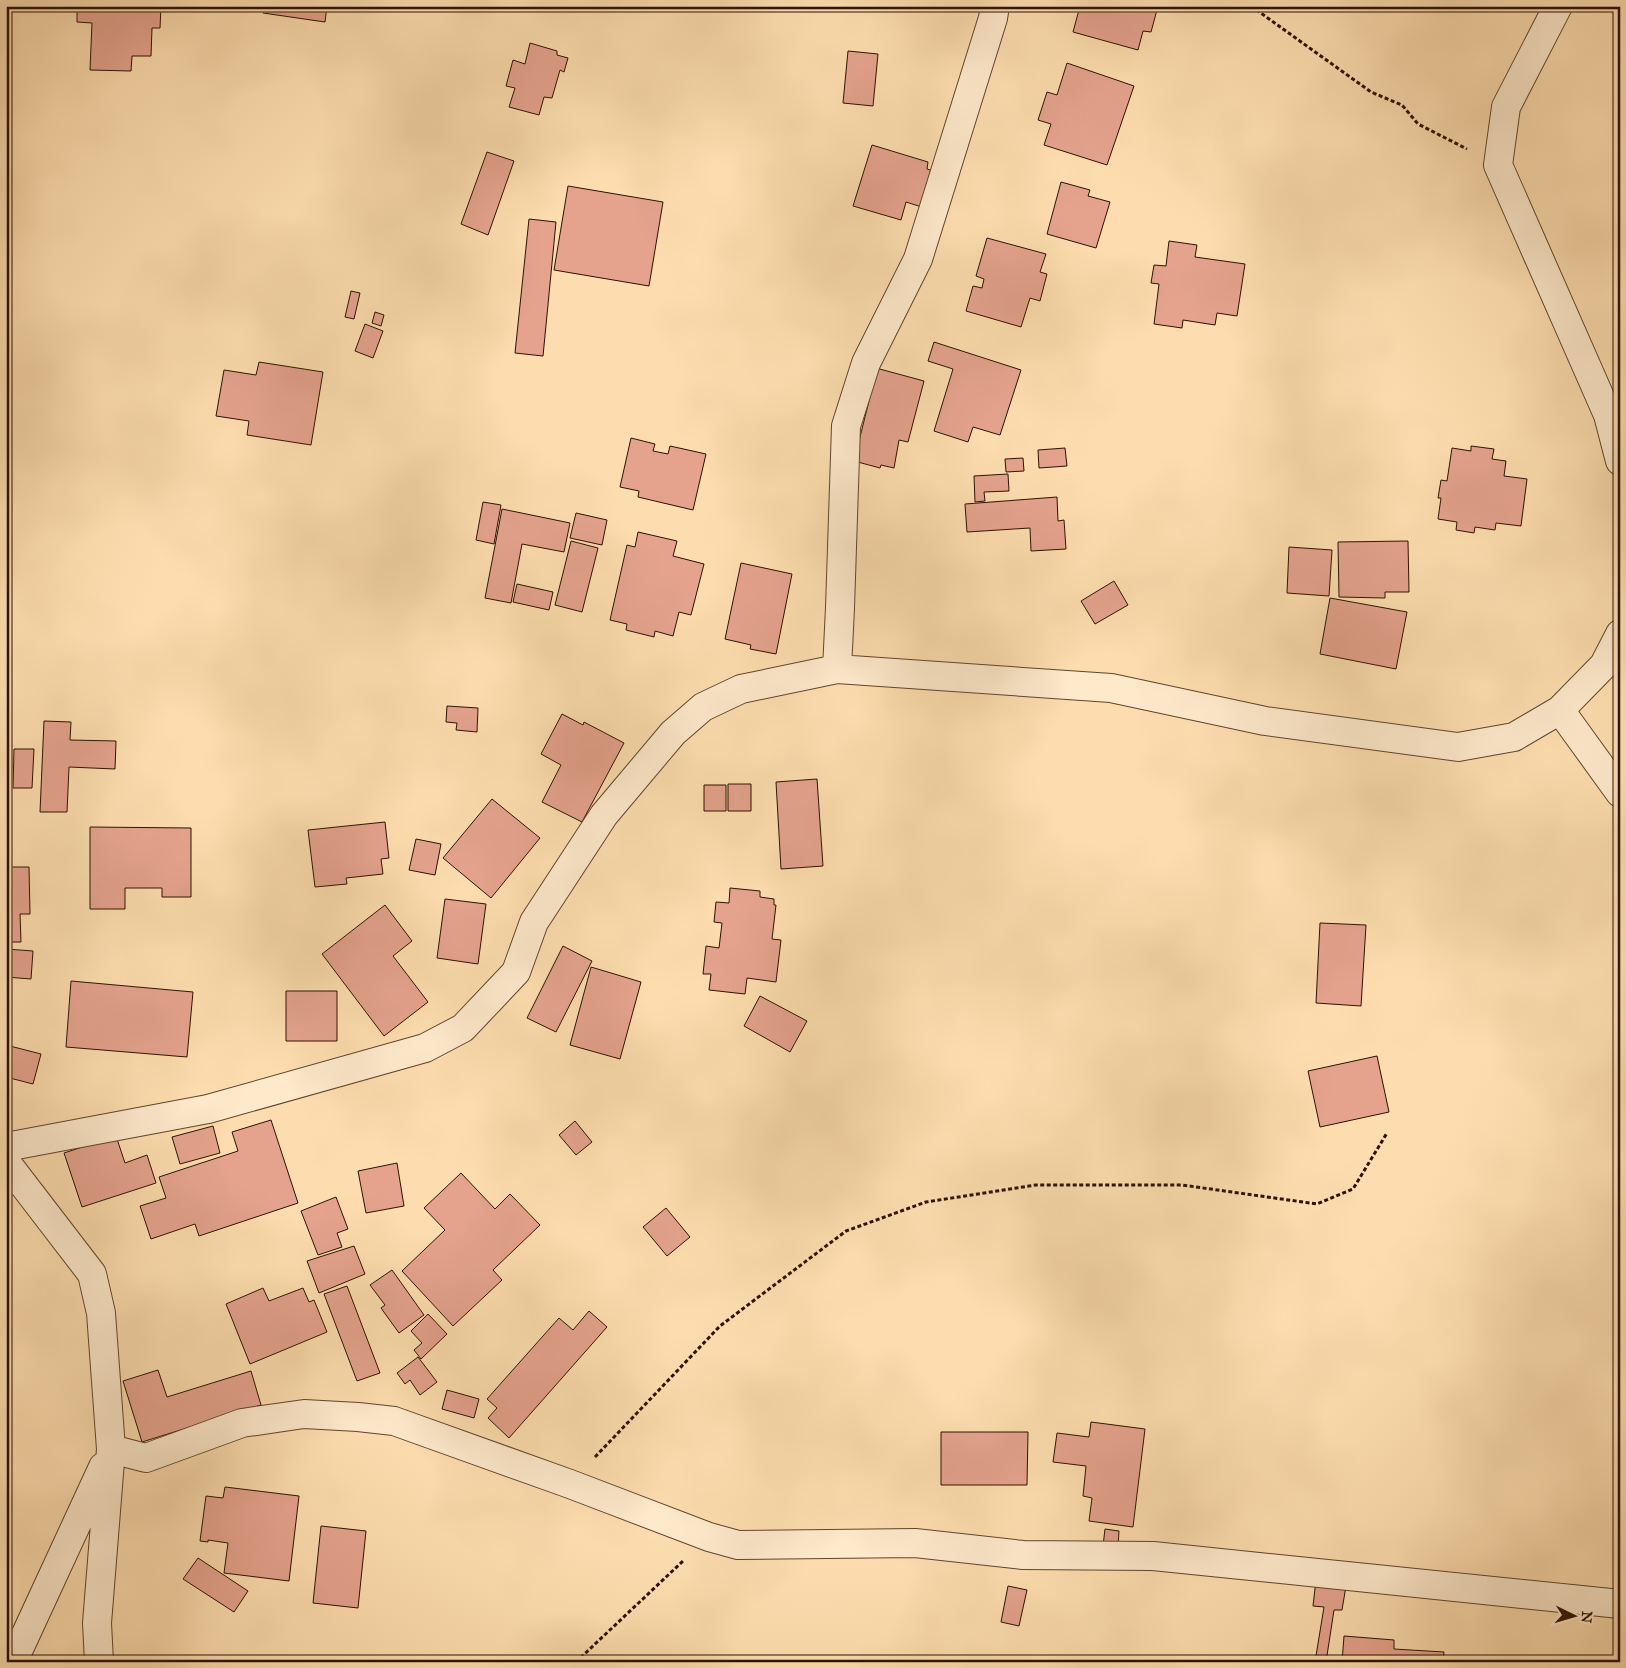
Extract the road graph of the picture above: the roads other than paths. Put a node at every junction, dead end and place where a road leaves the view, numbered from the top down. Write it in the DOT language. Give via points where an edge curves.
graph roads {
  1 [pos="995,6"];
  2 [pos="1558,6"];
  3 [pos="1620,461"];
  4 [pos="1620,634"];
  5 [pos="837,669"];
  6 [pos="1560,710"];
  7 [pos="1620,793"];
  8 [pos="6,1147"];
  9 [pos="6,1162"];
  10 [pos="111,1449"];
  11 [pos="1620,1604"];
  12 [pos="13,1662"];
  13 [pos="99,1662"];
  1 -- 5 [label="street" via="918,259 866,363 846,426"];
  2 -- 3 [label="street" via="1506,107 1498,165 1608,415"];
  4 -- 6 [label="street" via="1604,665"];
  5 -- 6 [label="street" via="1111,688 1265,721 1458,747 1514,737"];
  5 -- 8 [label="street" via="740,689 703,707 673,733 604,815 534,922 516,972 463,1028 425,1048 208,1109"];
  6 -- 7 [label="street"];
  9 -- 10 [label="street" via="92,1274 101,1313"];
  10 -- 11 [label="street" via="146,1458 242,1423 304,1414 358,1417 394,1421 738,1545 915,1543 1022,1555 1152,1556"];
  10 -- 12 [label="street"];
  10 -- 13 [label="street" via="97,1623"];
}
